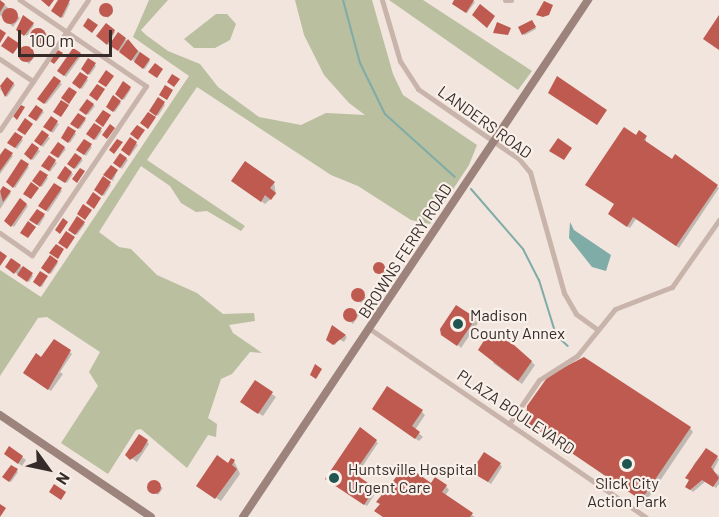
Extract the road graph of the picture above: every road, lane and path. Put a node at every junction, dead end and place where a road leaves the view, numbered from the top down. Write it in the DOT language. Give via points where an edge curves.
graph roads {
  1 [pos="20,0"];
  2 [pos="88,0"];
  3 [pos="382,0"];
  4 [pos="505,0"];
  5 [pos="511,0"];
  6 [pos="588,0"];
  7 [pos="67,31"];
  8 [pos="0,59"];
  9 [pos="33,81"];
  10 [pos="0,130"];
  11 [pos="493,143"];
  12 [pos="719,220"];
  13 [pos="0,233"];
  14 [pos="370,329"];
  15 [pos="597,329"];
  16 [pos="0,415"];
  17 [pos="509,424"];
  18 [pos="151,517"];
  19 [pos="243,517"];
  20 [pos="646,517"];
  1 -- 7 [label="street"];
  2 -- 7 [label="street"];
  3 -- 11 [label="street, LANDERS ROAD" via="400,61 418,89"];
  4 -- 5 [label="street"];
  6 -- 11 [label="main road, BROWNS FERRY ROAD"];
  7 -- 9 [label="street"];
  7 -- 13 [label="street" via="146,86 32,255"];
  8 -- 9 [label="street"];
  9 -- 10 [label="street"];
  11 -- 14 [label="main road, BROWNS FERRY ROAD"];
  11 -- 15 [label="street, LANDERS ROAD" via="519,159 530,172 564,293 576,314"];
  12 -- 15 [label="street" via="672,287 655,297 623,304 609,313"];
  14 -- 17 [label="street, PLAZA BOULEVARD"];
  14 -- 19 [label="main road, BROWNS FERRY ROAD"];
  15 -- 17 [label="street" via="577,356 539,380"];
  16 -- 18 [label="main road"];
  17 -- 20 [label="street, PLAZA BOULEVARD"];
}
